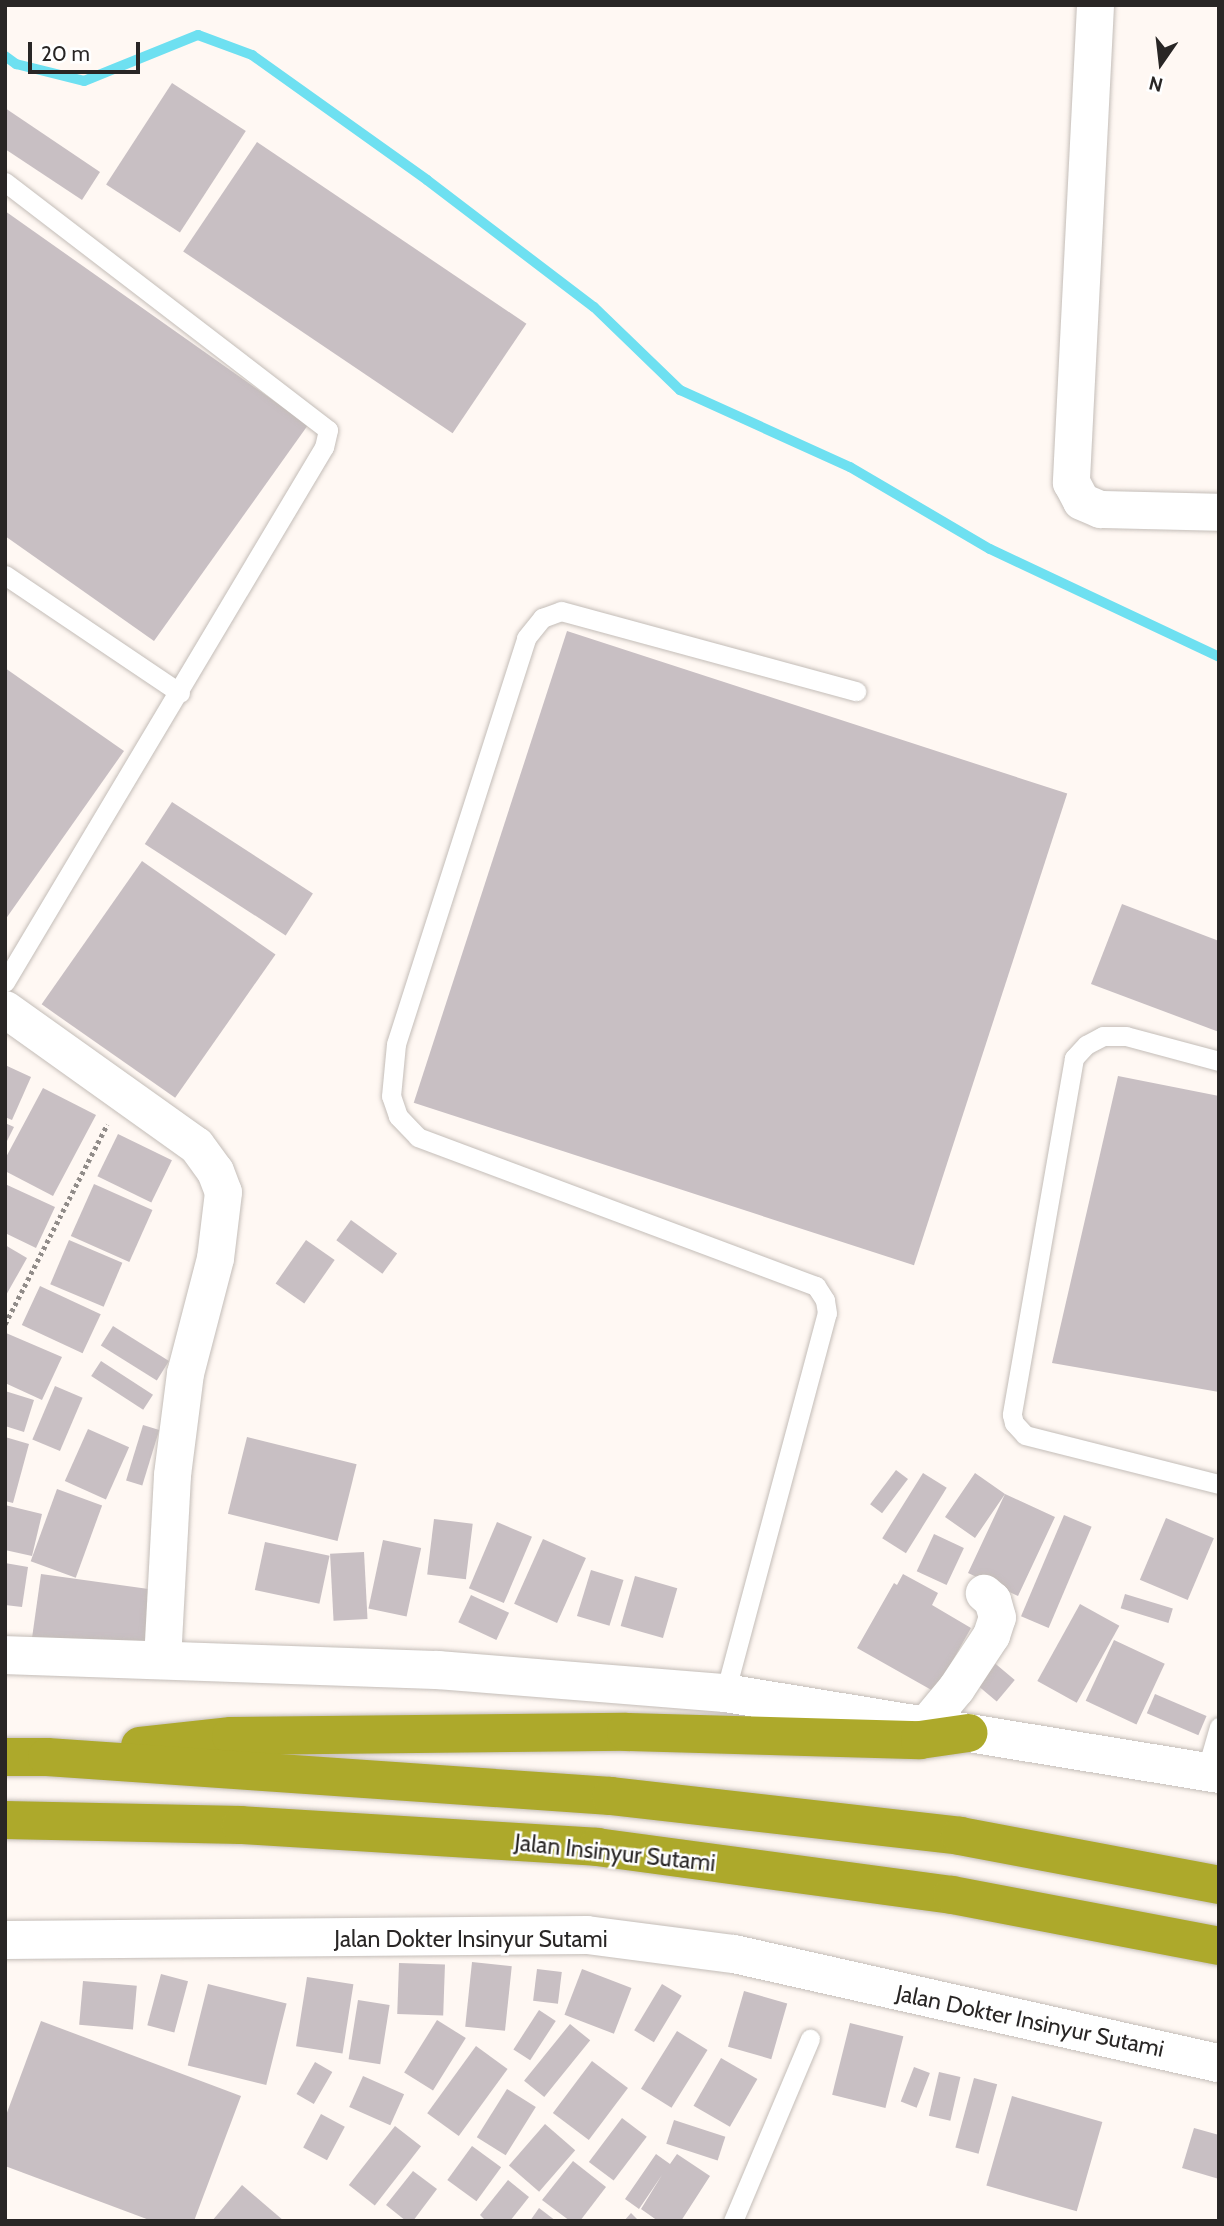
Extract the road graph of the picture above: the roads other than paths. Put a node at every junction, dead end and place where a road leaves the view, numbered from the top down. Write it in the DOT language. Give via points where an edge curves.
graph roads {
  1 [pos="1095,5"];
  2 [pos="5,182"];
  3 [pos="1219,512"];
  4 [pos="5,575"];
  5 [pos="856,691"];
  6 [pos="180,693"];
  7 [pos="5,982"];
  8 [pos="5,1009"];
  9 [pos="1219,1061"];
  10 [pos="1219,1484"];
  11 [pos="984,1593"];
  12 [pos="5,1655"];
  13 [pos="162,1659"];
  14 [pos="725,1693"];
  15 [pos="926,1724"];
  16 [pos="1219,1727"];
  17 [pos="968,1733"];
  18 [pos="5,1757"];
  19 [pos="47,1757"];
  20 [pos="1212,1773"];
  21 [pos="5,1820"];
  22 [pos="1219,1885"];
  23 [pos="5,1940"];
  24 [pos="1219,1946"];
  25 [pos="810,2039"];
  26 [pos="1219,2063"];
  27 [pos="733,2221"];
  1 -- 3 [label="street" via="1071,482 1081,501 1100,509"];
  2 -- 6 [label="lane" via="328,430 324,447"];
  4 -- 6 [label="lane"];
  5 -- 14 [label="lane" via="561,611 542,618 526,638 396,1044 391,1096 398,1116 418,1137 816,1286 825,1300 827,1313"];
  6 -- 7 [label="lane"];
  8 -- 13 [label="street" via="196,1145 215,1171 223,1192 215,1258 185,1373 172,1475"];
  9 -- 10 [label="lane" via="1126,1036 1103,1036 1074,1058 1012,1415 1025,1435"];
  11 -- 15 [label="street" via="992,1600 997,1617 991,1634"];
  12 -- 13 [label="street"];
  13 -- 14 [label="street" via="438,1670"];
  14 -- 15 [label="street"];
  15 -- 17 [label="street"];
  16 -- 20 [label="lane"];
  17 -- 19 [label="highway" via="920,1740 626,1732 231,1735"];
  17 -- 20 [label="street"];
  18 -- 19 [label="highway"];
  19 -- 22 [label="highway" via="611,1796 960,1836"];
  21 -- 24 [label="highway, Jalan Insinyur Sutami" via="241,1825 597,1847 952,1895"];
  23 -- 26 [label="street, Jalan Dokter Insinyur Sutami" via="587,1935 734,1954"];
  25 -- 27 [label="lane"];
}
